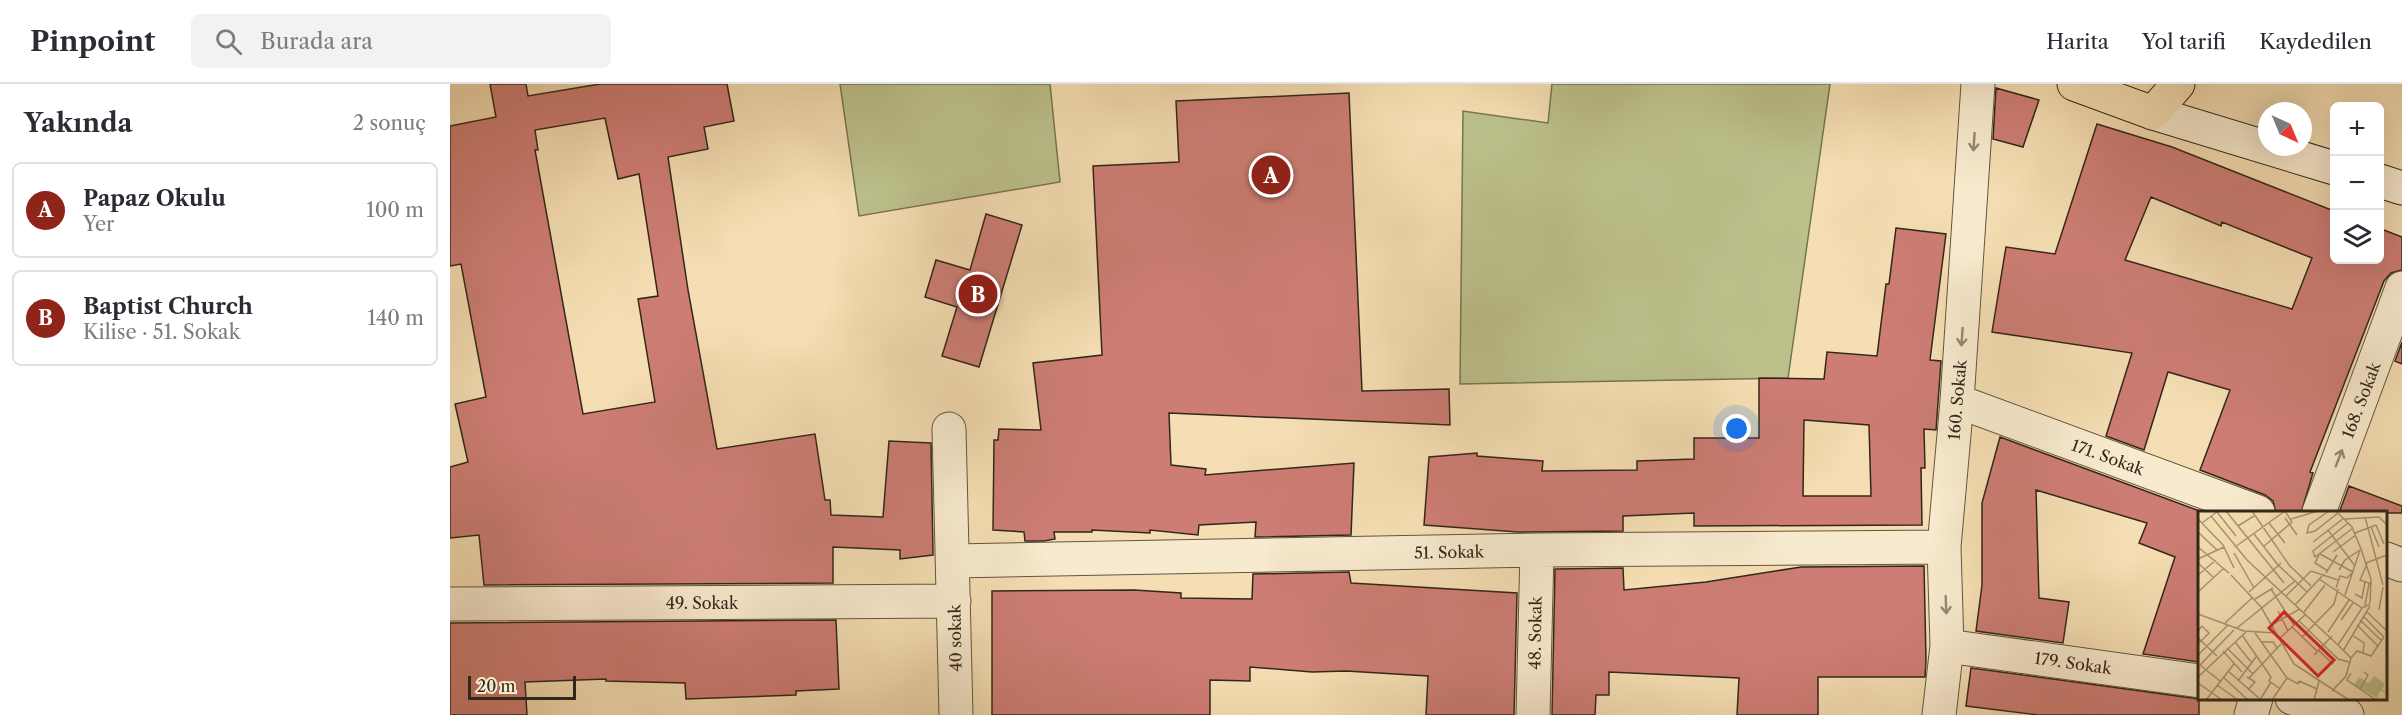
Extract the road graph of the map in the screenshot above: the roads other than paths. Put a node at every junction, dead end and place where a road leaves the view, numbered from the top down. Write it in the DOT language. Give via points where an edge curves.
graph roads {
  1 [pos="1978,84"];
  2 [pos="2074,84"];
  3 [pos="2178,84"];
  4 [pos="2153,113"];
  5 [pos="2330,167"];
  6 [pos="2384,183"];
  7 [pos="2402,188"];
  8 [pos="2402,288"];
  9 [pos="1958,401"];
  10 [pos="949,429"];
  11 [pos="2253,511"];
  12 [pos="2320,511"];
  13 [pos="1944,547"];
  14 [pos="1537,550"];
  15 [pos="2387,560"];
  16 [pos="954,561"];
  17 [pos="2402,565"];
  18 [pos="954,601"];
  19 [pos="450,604"];
  20 [pos="1947,646"];
  21 [pos="2198,681"];
  22 [pos="2256,700"];
  23 [pos="2296,700"];
  24 [pos="956,715"];
  25 [pos="1533,715"];
  26 [pos="1939,715"];
  27 [pos="2252,715"];
  28 [pos="2348,715"];
  1 -- 9 [label="street, 160. Sokak, one-way"];
  2 -- 4 [label="main road"];
  3 -- 4 [label="main road"];
  4 -- 5 [label="street"];
  6 -- 7 [label="street"];
  12 -- 8 [label="street, 168. Sokak, one-way"];
  9 -- 11 [label="street, 171. Sokak"];
  9 -- 13 [label="street, 160. Sokak"];
  10 -- 16 [label="street, 40 sokak"];
  13 -- 14 [label="street, 51. Sokak"];
  13 -- 20 [label="street, 160. Sokak, one-way"];
  14 -- 16 [label="street, 51. Sokak"];
  14 -- 25 [label="street, 48. Sokak"];
  15 -- 17 [label="street"];
  16 -- 18 [label="street, 40 sokak"];
  18 -- 19 [label="street, 49. Sokak"];
  18 -- 24 [label="street, 40 sokak"];
  20 -- 21 [label="street, 179. Sokak"];
  20 -- 26 [label="street, 160. Sokak"];
  22 -- 27 [label="street"];
  23 -- 28 [label="street"];
}
